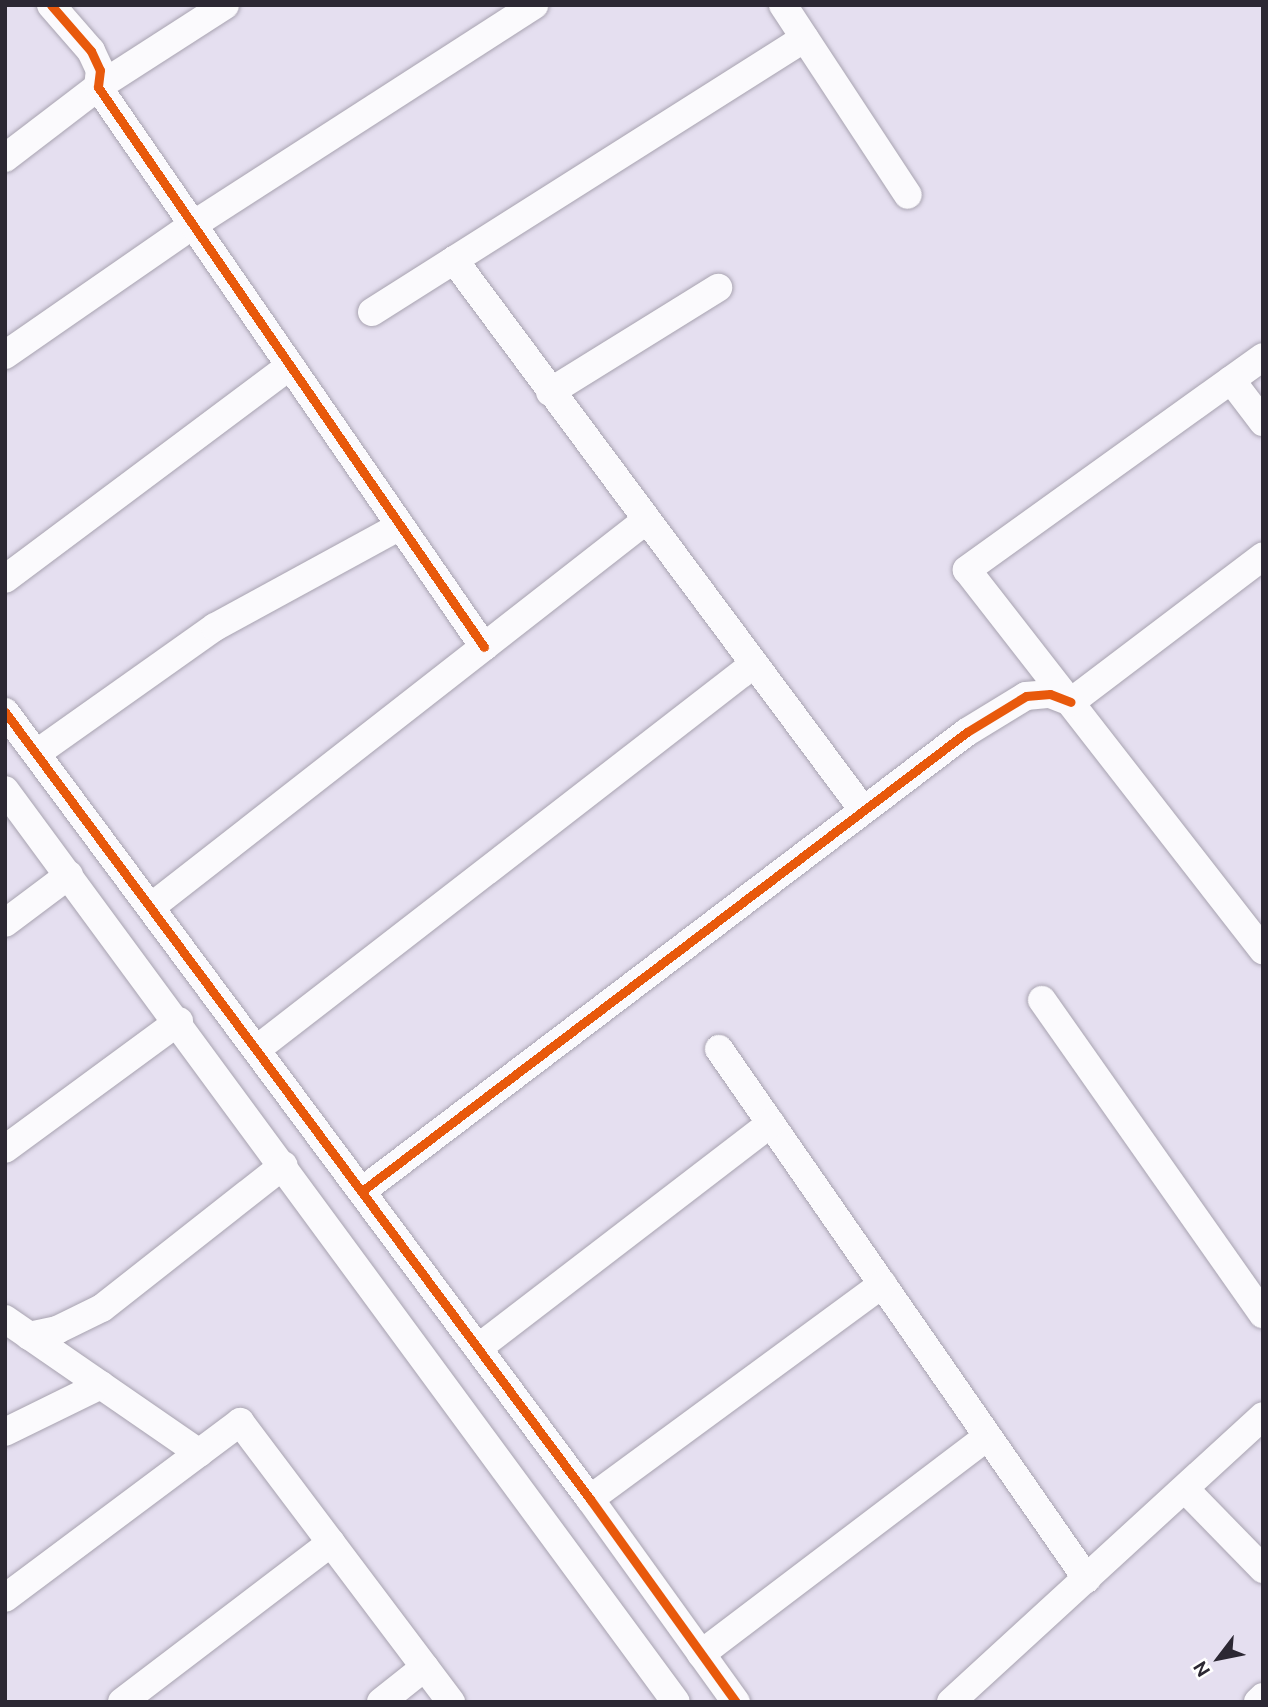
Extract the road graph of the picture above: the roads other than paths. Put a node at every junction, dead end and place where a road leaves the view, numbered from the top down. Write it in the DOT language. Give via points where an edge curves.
graph roads {
  1 [pos="51,5"];
  2 [pos="225,5"];
  3 [pos="534,5"];
  4 [pos="783,5"];
  5 [pos="805,38"];
  6 [pos="98,87"];
  7 [pos="5,158"];
  8 [pos="908,195"];
  9 [pos="193,225"];
  10 [pos="454,260"];
  11 [pos="718,288"];
  12 [pos="372,312"];
  13 [pos="5,355"];
  14 [pos="1263,357"];
  15 [pos="290,366"];
  16 [pos="1231,380"];
  17 [pos="550,392"];
  18 [pos="1263,422"];
  19 [pos="645,521"];
  20 [pos="400,526"];
  21 [pos="1263,555"];
  22 [pos="5,579"];
  23 [pos="484,647"];
  24 [pos="754,664"];
  25 [pos="1071,702"];
  26 [pos="5,712"];
  27 [pos="37,753"];
  28 [pos="5,790"];
  29 [pos="863,810"];
  30 [pos="69,875"];
  31 [pos="152,907"];
  32 [pos="5,923"];
  33 [pos="1263,950"];
  34 [pos="1042,1000"];
  35 [pos="179,1021"];
  36 [pos="257,1049"];
  37 [pos="719,1049"];
  38 [pos="771,1123"];
  39 [pos="5,1149"];
  40 [pos="284,1165"];
  41 [pos="362,1191"];
  42 [pos="883,1284"];
  43 [pos="1263,1314"];
  44 [pos="5,1319"];
  45 [pos="29,1336"];
  46 [pos="478,1348"];
  47 [pos="100,1385"];
  48 [pos="1263,1416"];
  49 [pos="5,1432"];
  50 [pos="988,1436"];
  51 [pos="199,1453"];
  52 [pos="1185,1489"];
  53 [pos="590,1499"];
  54 [pos="331,1543"];
  55 [pos="1263,1569"];
  56 [pos="1087,1578"];
  57 [pos="5,1598"];
  58 [pos="701,1654"];
  59 [pos="425,1667"];
  60 [pos="1263,1697"];
  61 [pos="122,1702"];
  62 [pos="381,1702"];
  63 [pos="451,1702"];
  64 [pos="676,1702"];
  65 [pos="736,1702"];
  66 [pos="951,1702"];
  67 [pos="1258,1702"];
  1 -- 6 [label="street" via="91,51 100,70"];
  2 -- 6 [label="street"];
  3 -- 9 [label="street"];
  4 -- 5 [label="street"];
  5 -- 8 [label="street"];
  5 -- 10 [label="street"];
  6 -- 7 [label="street"];
  6 -- 9 [label="street"];
  9 -- 13 [label="street"];
  9 -- 15 [label="street"];
  10 -- 12 [label="street"];
  10 -- 17 [label="street"];
  11 -- 17 [label="street"];
  14 -- 16 [label="street"];
  15 -- 20 [label="street"];
  15 -- 22 [label="street"];
  16 -- 18 [label="street"];
  16 -- 25 [label="street" via="967,570"];
  17 -- 19 [label="street"];
  19 -- 23 [label="street"];
  19 -- 24 [label="street"];
  20 -- 23 [label="street"];
  20 -- 27 [label="street" via="215,627"];
  21 -- 25 [label="street"];
  23 -- 31 [label="street"];
  24 -- 29 [label="street"];
  24 -- 36 [label="street"];
  25 -- 29 [label="street" via="1039,693 1010,702"];
  25 -- 33 [label="street"];
  26 -- 27 [label="street"];
  27 -- 31 [label="street"];
  28 -- 30 [label="street"];
  29 -- 41 [label="street"];
  30 -- 32 [label="street"];
  30 -- 35 [label="street"];
  31 -- 36 [label="street"];
  34 -- 43 [label="street" via="1163,1156"];
  35 -- 39 [label="street"];
  35 -- 40 [label="street"];
  36 -- 41 [label="street"];
  37 -- 38 [label="street"];
  38 -- 42 [label="street"];
  38 -- 46 [label="street"];
  40 -- 45 [label="street" via="102,1308 57,1330"];
  40 -- 64 [label="street"];
  41 -- 46 [label="street"];
  42 -- 50 [label="street"];
  42 -- 53 [label="street"];
  44 -- 45 [label="street"];
  45 -- 47 [label="street"];
  46 -- 53 [label="street"];
  47 -- 49 [label="street"];
  47 -- 51 [label="street"];
  48 -- 52 [label="street"];
  50 -- 56 [label="street"];
  50 -- 58 [label="street"];
  51 -- 54 [label="street" via="240,1422"];
  51 -- 57 [label="street"];
  52 -- 55 [label="street"];
  52 -- 56 [label="street"];
  53 -- 58 [label="street"];
  54 -- 59 [label="street"];
  54 -- 61 [label="street"];
  56 -- 66 [label="street"];
  58 -- 65 [label="street"];
  59 -- 62 [label="street"];
  59 -- 63 [label="street"];
  60 -- 67 [label="street"];
}
